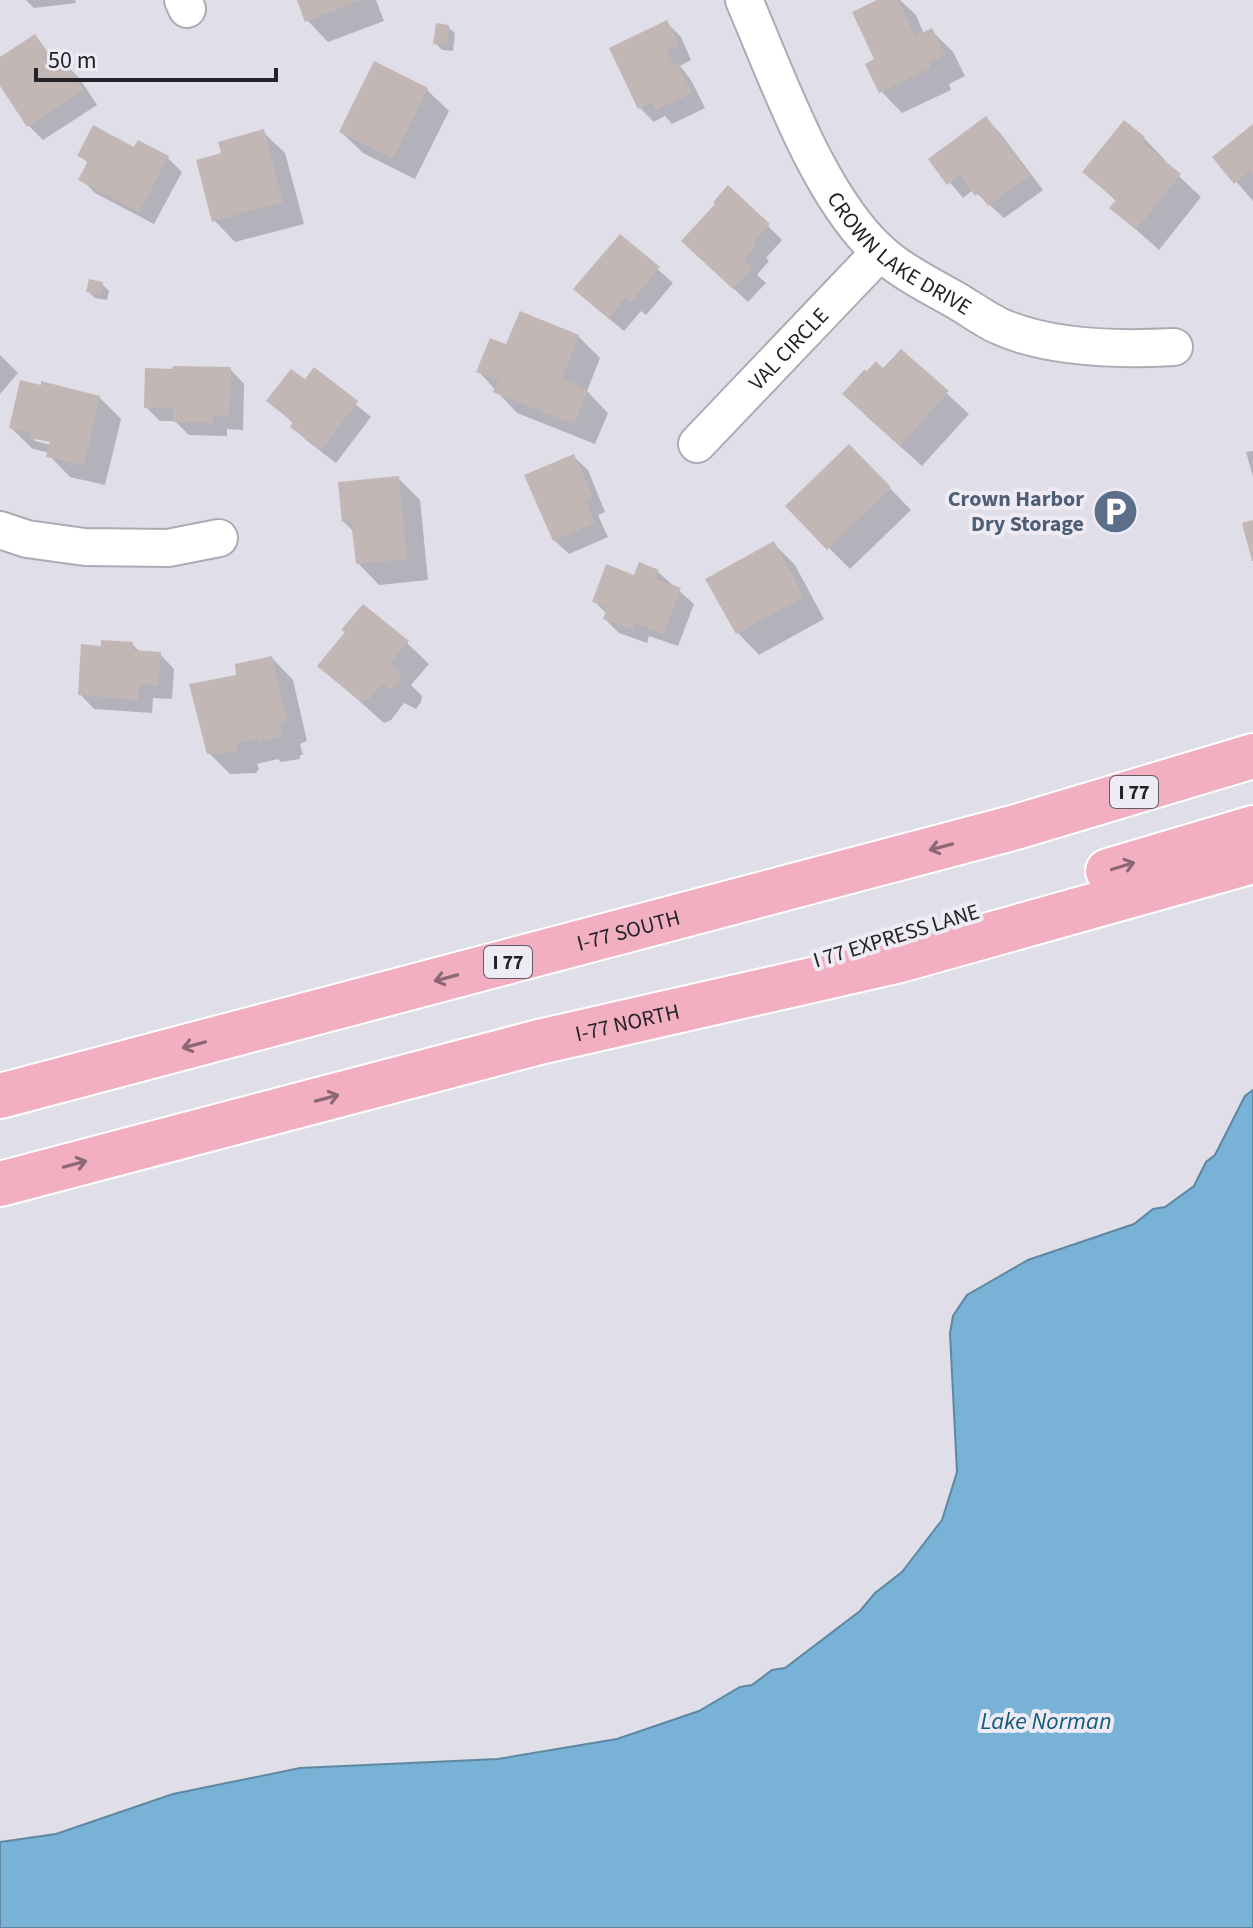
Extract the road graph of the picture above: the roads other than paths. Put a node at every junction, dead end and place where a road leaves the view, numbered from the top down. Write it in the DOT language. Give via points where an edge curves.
graph roads {
  1 [pos="744,0"];
  2 [pos="880,252"];
  3 [pos="1174,347"];
  4 [pos="697,444"];
  5 [pos="0,530"];
  6 [pos="219,538"];
  7 [pos="1253,756"];
  8 [pos="1253,775"];
  9 [pos="1016,827"];
  10 [pos="1253,828"];
  11 [pos="1253,861"];
  12 [pos="539,1042"];
  13 [pos="0,1096"];
  14 [pos="0,1184"];
  1 -- 2 [label="street, CROWN LAKE DRIVE" via="816,163"];
  2 -- 3 [label="street, CROWN LAKE DRIVE" via="1000,326 1086,346"];
  2 -- 4 [label="street, VAL CIRCLE"];
  5 -- 6 [label="street" via="85,547 168,548"];
  7 -- 9 [label="highway, I-77 SOUTH / I 77"];
  8 -- 9 [label="highway, I 77"];
  9 -- 13 [label="highway, I-77 SOUTH / I 77, one-way"];
  12 -- 10 [label="highway, I 77 EXPRESS LANE, one-way"];
  11 -- 12 [label="highway, I-77 NORTH" via="900,960"];
  14 -- 12 [label="highway, I-77 NORTH, one-way"];
}
